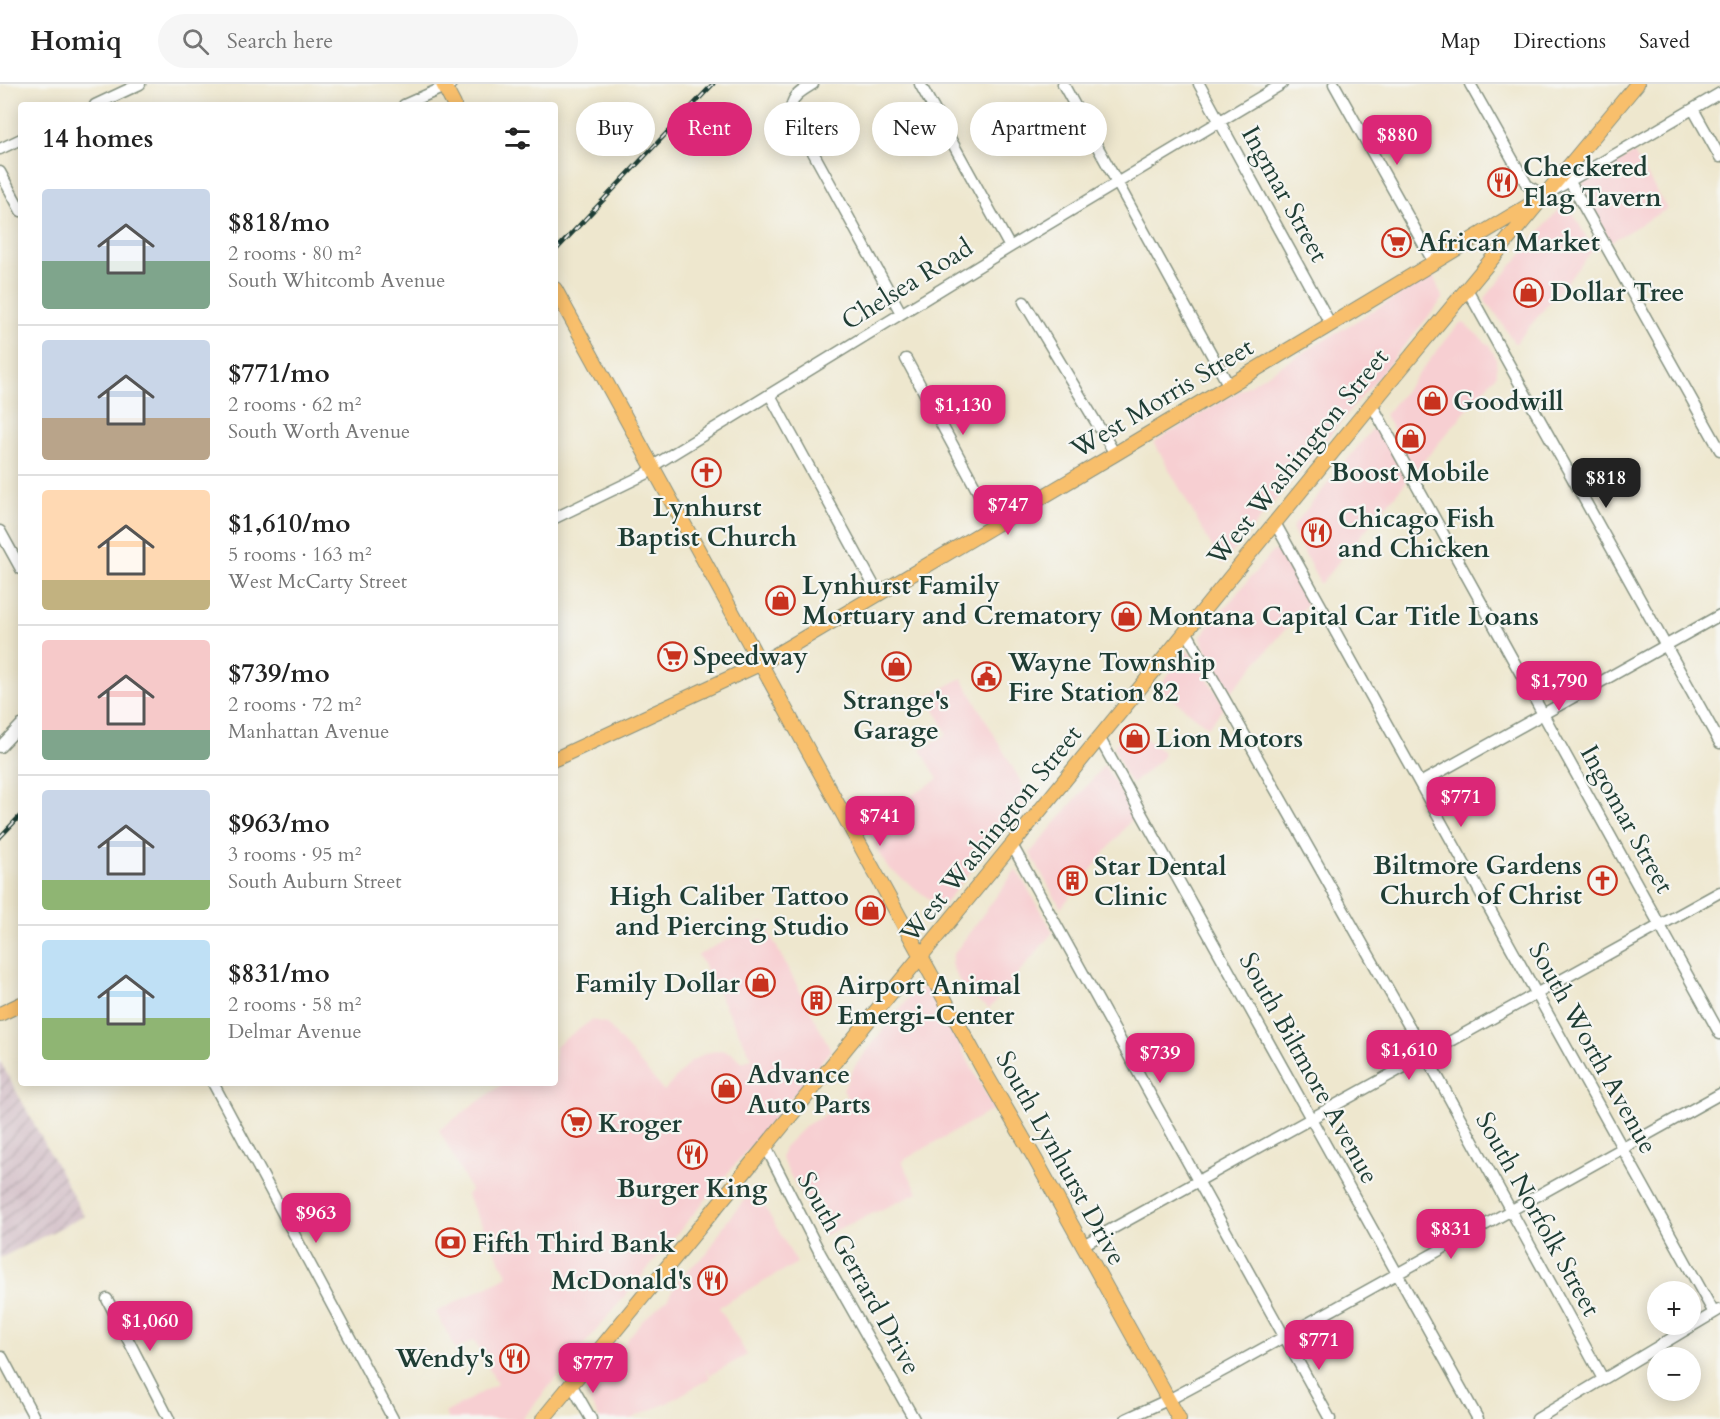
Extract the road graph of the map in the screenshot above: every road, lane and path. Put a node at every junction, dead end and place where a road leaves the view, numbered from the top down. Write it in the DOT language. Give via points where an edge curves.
graph roads {
  1 [pos="140,84"];
  2 [pos="813,84"];
  3 [pos="920,84"];
  4 [pos="1063,84"];
  5 [pos="1199,84"];
  6 [pos="1282,84"];
  7 [pos="1334,84"];
  8 [pos="1470,84"];
  9 [pos="1637,84"];
  10 [pos="446,85"];
  11 [pos="1720,93"];
  12 [pos="101,102"];
  13 [pos="410,102"];
  14 [pos="453,102"];
  15 [pos="1693,109"];
  16 [pos="1220,121"];
  17 [pos="18,140"];
  18 [pos="0,149"];
  19 [pos="1720,157"];
  20 [pos="0,172"];
  21 [pos="1570,182"];
  22 [pos="1117,183"];
  23 [pos="1544,196"];
  24 [pos="18,205"];
  25 [pos="1010,247"];
  26 [pos="1434,263"];
  27 [pos="1467,289"];
  28 [pos="558,294"];
  29 [pos="1024,302"];
  30 [pos="901,313"];
  31 [pos="1331,325"];
  32 [pos="906,359"];
  33 [pos="1228,386"];
  34 [pos="770,395"];
  35 [pos="1372,405"];
  36 [pos="1720,450"];
  37 [pos="1115,454"];
  38 [pos="653,466"];
  39 [pos="558,517"];
  40 [pos="1275,523"];
  41 [pos="996,525"];
  42 [pos="0,531"];
  43 [pos="18,564"];
  44 [pos="879,595"];
  45 [pos="1720,615"];
  46 [pos="1186,632"];
  47 [pos="1666,645"];
  48 [pos="762,663"];
  49 [pos="1544,714"];
  50 [pos="18,728"];
  51 [pos="1100,739"];
  52 [pos="1720,743"];
  53 [pos="0,747"];
  54 [pos="558,758"];
  55 [pos="1420,783"];
  56 [pos="1012,845"];
  57 [pos="1720,892"];
  58 [pos="1660,926"];
  59 [pos="922,956"];
  60 [pos="1537,994"];
  61 [pos="18,1005"];
  62 [pos="0,1014"];
  63 [pos="1720,1034"];
  64 [pos="1425,1056"];
  65 [pos="215,1086"];
  66 [pos="1720,1094"];
  67 [pos="1312,1119"];
  68 [pos="766,1147"];
  69 [pos="1623,1148"];
  70 [pos="1198,1182"];
  71 [pos="1510,1211"];
  72 [pos="1083,1245"];
  73 [pos="1397,1274"];
  74 [pos="107,1299"];
  75 [pos="1717,1311"];
  76 [pos="1284,1337"];
  77 [pos="1,1358"];
  78 [pos="1603,1379"];
  79 [pos="571,1384"];
  80 [pos="1168,1400"];
  81 [pos="35,1419"];
  82 [pos="169,1419"];
  83 [pos="393,1419"];
  84 [pos="543,1419"];
  85 [pos="591,1419"];
  86 [pos="914,1419"];
  87 [pos="1126,1419"];
  88 [pos="1179,1419"];
  89 [pos="1329,1419"];
  90 [pos="1478,1419"];
  91 [pos="1537,1419"];
  1 -- 12 [label="street"];
  2 -- 30 [label="street" via="795,95 791,112"];
  3 -- 25 [label="street"];
  4 -- 22 [label="street"];
  5 -- 16 [label="street, Ingmar Street"];
  6 -- 16 [label="street, Chelsea Road"];
  7 -- 26 [label="street"];
  8 -- 23 [label="street" via="1527,185"];
  9 -- 23 [label="main road, West Washington Street"];
  10 -- 13 [label="street"];
  10 -- 14 [label="main road"];
  11 -- 15 [label="street, West Morris Street"];
  15 -- 19 [label="street"];
  15 -- 21 [label="street, West Morris Street"];
  16 -- 22 [label="street, Chelsea Road"];
  16 -- 31 [label="street, Ingmar Street"];
  17 -- 18 [label="street"];
  20 -- 24 [label="street"];
  21 -- 23 [label="street, West Morris Street"];
  21 -- 36 [label="street"];
  22 -- 25 [label="street, Chelsea Road"];
  22 -- 33 [label="street"];
  23 -- 26 [label="main road, West Morris Street"];
  23 -- 27 [label="main road, West Washington Street"];
  25 -- 30 [label="street, Chelsea Road"];
  26 -- 31 [label="main road, West Morris Street"];
  27 -- 35 [label="main road, West Washington Street"];
  27 -- 47 [label="street"];
  28 -- 38 [label="main road, South Lynhurst Drive"];
  29 -- 37 [label="street"];
  30 -- 34 [label="street, Chelsea Road"];
  31 -- 33 [label="main road, West Morris Street"];
  32 -- 41 [label="street"];
  33 -- 37 [label="main road, West Morris Street"];
  34 -- 38 [label="street, Chelsea Road"];
  34 -- 44 [label="street"];
  35 -- 40 [label="main road, West Washington Street"];
  35 -- 49 [label="street, Ingomar Street"];
  37 -- 41 [label="main road, West Morris Street"];
  38 -- 39 [label="street, Chelsea Road" via="646,474"];
  38 -- 48 [label="main road, South Lynhurst Drive"];
  40 -- 46 [label="main road, West Washington Street"];
  40 -- 55 [label="street, South Worth Avenue"];
  41 -- 44 [label="main road, West Morris Street"];
  42 -- 43 [label="street"];
  44 -- 48 [label="main road, West Morris Street"];
  45 -- 47 [label="street"];
  46 -- 51 [label="main road, West Washington Street"];
  46 -- 64 [label="street, South Norfolk Street"];
  47 -- 49 [label="street"];
  47 -- 52 [label="street"];
  48 -- 54 [label="main road, West Morris Street"];
  48 -- 59 [label="main road, South Lynhurst Drive"];
  49 -- 55 [label="street"];
  49 -- 58 [label="street, Ingomar Street"];
  50 -- 53 [label="street"];
  51 -- 56 [label="main road, West Washington Street"];
  51 -- 67 [label="street, South Biltmore Avenue"];
  55 -- 60 [label="street, South Worth Avenue"];
  56 -- 59 [label="main road, West Washington Street"];
  56 -- 70 [label="street"];
  57 -- 58 [label="street"];
  58 -- 60 [label="street"];
  58 -- 63 [label="street, Ingomar Street"];
  59 -- 68 [label="main road, West Washington Street"];
  59 -- 72 [label="main road, South Lynhurst Drive"];
  60 -- 64 [label="street"];
  60 -- 69 [label="street, South Worth Avenue"];
  61 -- 62 [label="main road"];
  64 -- 67 [label="street"];
  64 -- 71 [label="street, South Norfolk Street"];
  65 -- 83 [label="street"];
  66 -- 69 [label="street"];
  67 -- 70 [label="street"];
  67 -- 73 [label="street, South Biltmore Avenue"];
  68 -- 79 [label="main road, West Washington Street"];
  68 -- 86 [label="street, South Gerrard Drive" via="820,1253"];
  69 -- 71 [label="street"];
  69 -- 75 [label="street, South Worth Avenue"];
  70 -- 72 [label="street"];
  70 -- 76 [label="street"];
  71 -- 73 [label="street"];
  71 -- 78 [label="street, South Norfolk Street"];
  72 -- 80 [label="main road, South Lynhurst Drive"];
  73 -- 76 [label="street"];
  73 -- 90 [label="street, South Biltmore Avenue"];
  74 -- 82 [label="street"];
  75 -- 78 [label="street"];
  76 -- 80 [label="street"];
  76 -- 89 [label="street"];
  77 -- 81 [label="street"];
  78 -- 91 [label="street"];
  79 -- 84 [label="main road, West Washington Street"];
  79 -- 85 [label="street"];
  80 -- 87 [label="street"];
  80 -- 88 [label="main road, South Lynhurst Drive"];
}
